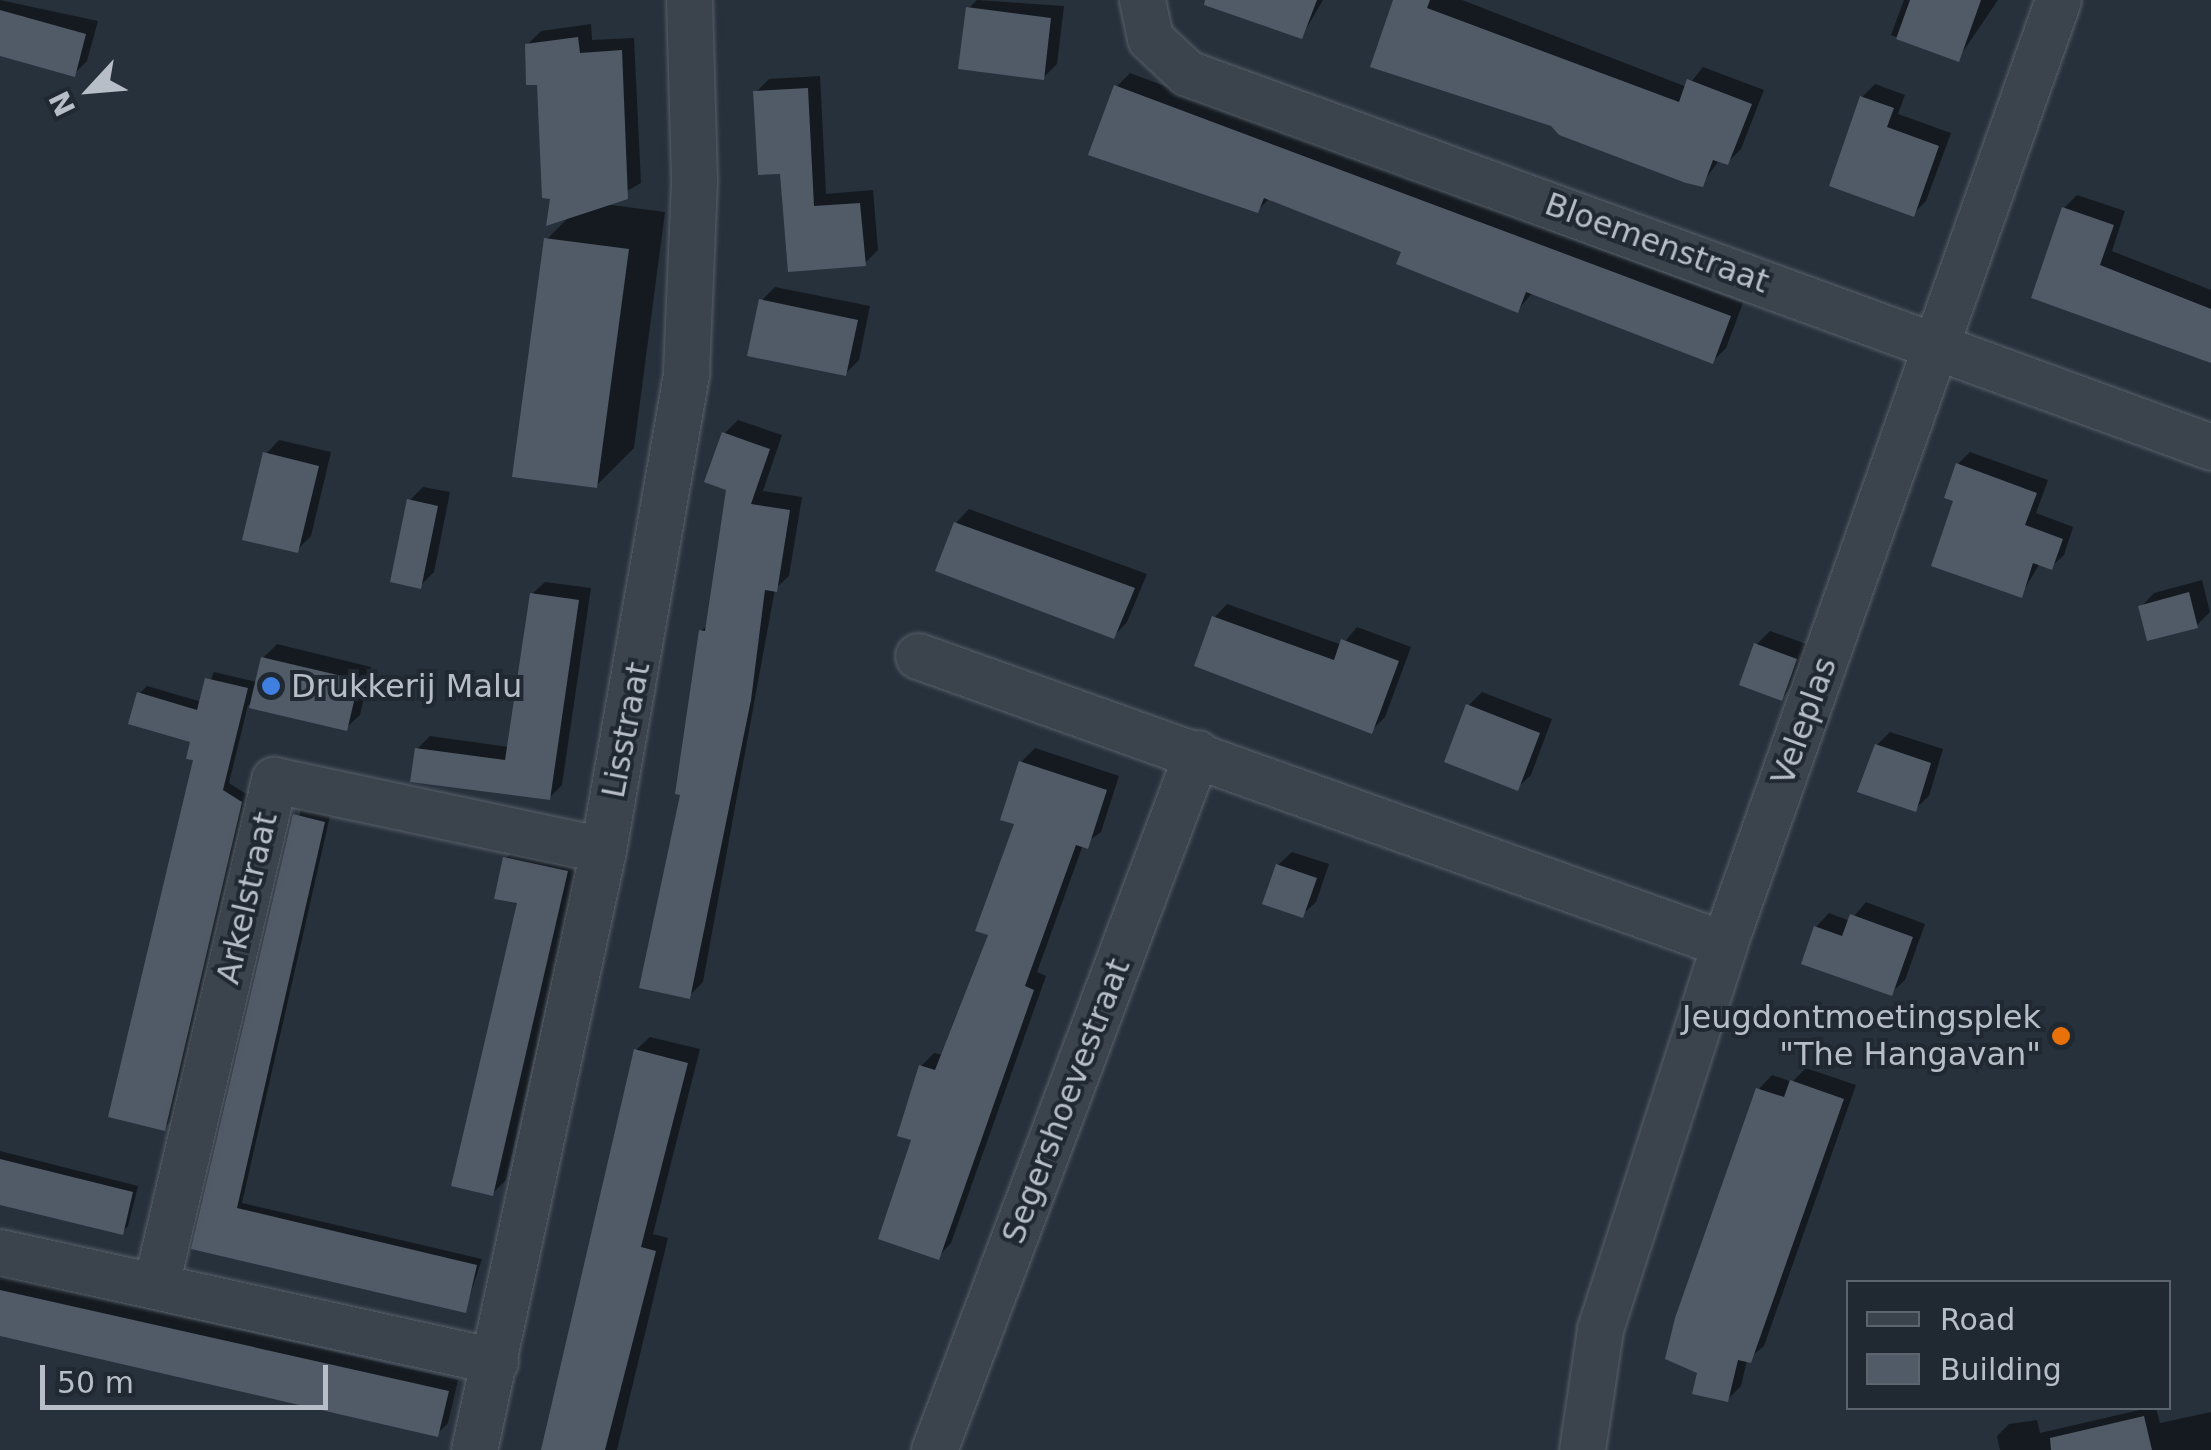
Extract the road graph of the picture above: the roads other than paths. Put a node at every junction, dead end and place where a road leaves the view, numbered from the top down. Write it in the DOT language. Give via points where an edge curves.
graph roads {
  1 [pos="689,0"];
  2 [pos="1142,0"];
  3 [pos="2058,0"];
  4 [pos="1939,345"];
  5 [pos="2211,447"];
  6 [pos="918,656"];
  7 [pos="1198,752"];
  8 [pos="603,850"];
  9 [pos="1724,944"];
  10 [pos="0,1252"];
  11 [pos="156,1286"];
  12 [pos="495,1361"];
  13 [pos="474,1450"];
  14 [pos="934,1450"];
  15 [pos="1582,1450"];
  1 -- 8 [label="street, Lisstraat" via="694,179 686,372"];
  2 -- 4 [label="street, Bloemenstraat" via="1150,38 1186,73"];
  3 -- 4 [label="street, Veleplas"];
  4 -- 5 [label="street, Bloemenstraat"];
  4 -- 9 [label="street, Veleplas"];
  6 -- 7 [label="street"];
  7 -- 9 [label="street"];
  7 -- 14 [label="street, Segershoevestraat"];
  8 -- 11 [label="street, Arkelstraat" via="274,780"];
  8 -- 12 [label="street, Lisstraat"];
  9 -- 15 [label="street, Veleplas" via="1600,1329"];
  10 -- 11 [label="street"];
  11 -- 12 [label="street"];
  12 -- 13 [label="street, Lisstraat"];
}
